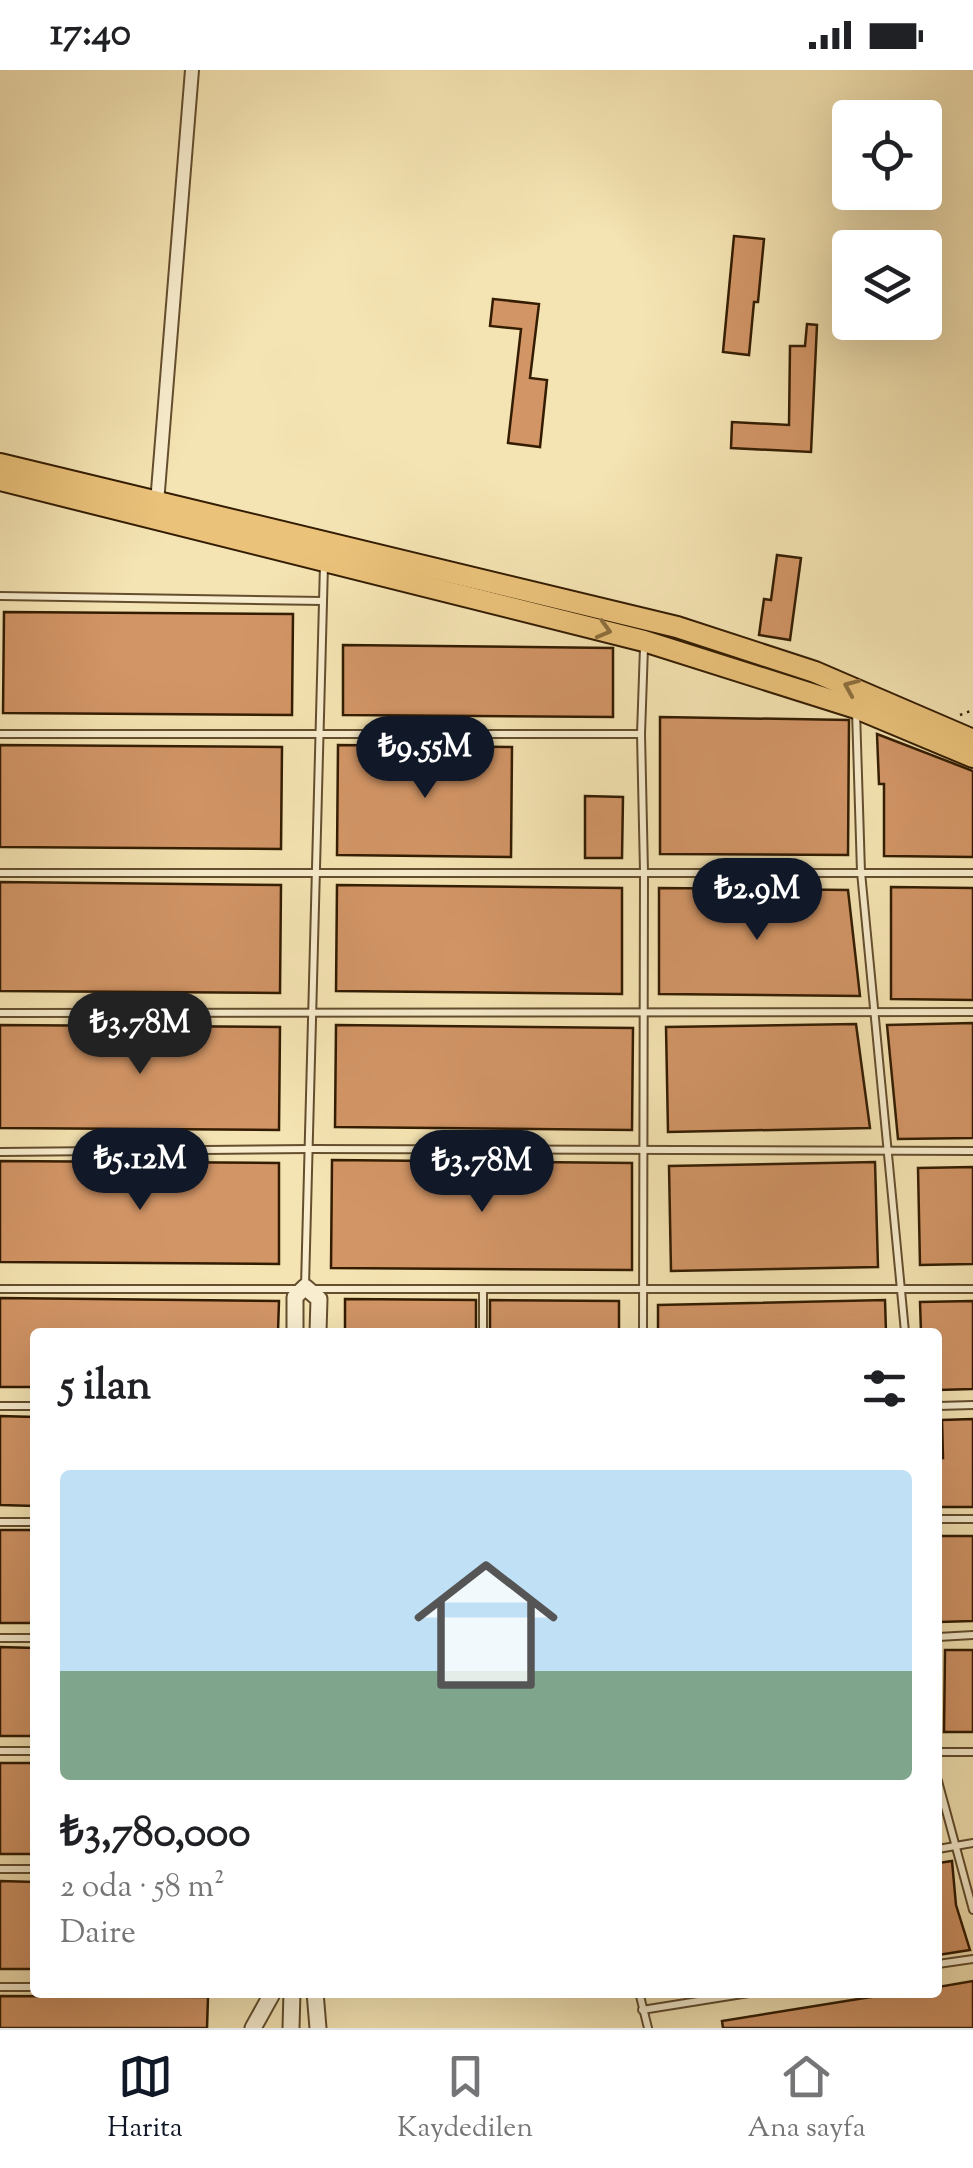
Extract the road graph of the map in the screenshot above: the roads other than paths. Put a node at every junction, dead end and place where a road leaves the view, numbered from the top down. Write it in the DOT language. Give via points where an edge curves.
graph roads {
  1 [pos="192,70"];
  2 [pos="0,464"];
  3 [pos="0,480"];
  4 [pos="157,504"];
  5 [pos="324,560"];
  6 [pos="0,596"];
  7 [pos="323,601"];
  8 [pos="644,641"];
  9 [pos="856,708"];
  10 [pos="0,734"];
  11 [pos="320,734"];
  12 [pos="641,734"];
  13 [pos="973,740"];
  14 [pos="973,757"];
  15 [pos="644,872"];
  16 [pos="861,872"];
  17 [pos="973,872"];
  18 [pos="0,873"];
  19 [pos="316,873"];
  20 [pos="0,1012"];
  21 [pos="642,1012"];
  22 [pos="875,1012"];
  23 [pos="973,1012"];
  24 [pos="312,1013"];
  25 [pos="309,1148"];
  26 [pos="642,1151"];
  27 [pos="0,1152"];
  28 [pos="890,1152"];
  29 [pos="973,1152"];
  30 [pos="305,1287"];
  31 [pos="0,1288"];
  32 [pos="483,1288"];
  33 [pos="644,1288"];
  34 [pos="902,1288"];
  35 [pos="973,1289"];
  36 [pos="295,1328"];
  37 [pos="318,1328"];
  38 [pos="483,1328"];
  39 [pos="643,1328"];
  40 [pos="905,1328"];
  41 [pos="0,1406"];
  42 [pos="30,1406"];
  43 [pos="942,1406"];
  44 [pos="973,1406"];
  45 [pos="942,1519"];
  46 [pos="973,1519"];
  47 [pos="0,1522"];
  48 [pos="30,1522"];
  49 [pos="973,1636"];
  50 [pos="942,1637"];
  51 [pos="0,1638"];
  52 [pos="30,1638"];
  53 [pos="0,1751"];
  54 [pos="30,1751"];
  55 [pos="942,1752"];
  56 [pos="973,1752"];
  57 [pos="942,1798"];
  58 [pos="973,1843"];
  59 [pos="954,1846"];
  60 [pos="942,1848"];
  61 [pos="0,1869"];
  62 [pos="30,1869"];
  63 [pos="973,1910"];
  64 [pos="973,1959"];
  65 [pos="942,1963"];
  66 [pos="0,1987"];
  67 [pos="30,1987"];
  68 [pos="270,1998"];
  69 [pos="292,1998"];
  70 [pos="316,1998"];
  71 [pos="640,1998"];
  72 [pos="717,1998"];
  73 [pos="642,2010"];
  74 [pos="253,2028"];
  75 [pos="291,2028"];
  76 [pos="318,2028"];
  77 [pos="648,2028"];
  1 -- 4 [label="street"];
  2 -- 4 [label="main road"];
  3 -- 5 [label="main road"];
  13 -- 4 [label="main road, one-way" via="815,672 676,627"];
  5 -- 7 [label="lane"];
  5 -- 8 [label="main road, one-way"];
  6 -- 7 [label="lane"];
  7 -- 11 [label="lane"];
  8 -- 9 [label="main road"];
  8 -- 12 [label="lane"];
  9 -- 14 [label="main road"];
  9 -- 16 [label="lane"];
  10 -- 11 [label="lane"];
  11 -- 12 [label="lane"];
  11 -- 19 [label="lane"];
  12 -- 15 [label="lane"];
  15 -- 16 [label="lane"];
  15 -- 19 [label="lane"];
  15 -- 21 [label="lane"];
  16 -- 17 [label="lane"];
  16 -- 22 [label="lane"];
  18 -- 19 [label="lane"];
  19 -- 24 [label="lane"];
  20 -- 24 [label="lane"];
  21 -- 22 [label="lane"];
  21 -- 24 [label="lane"];
  21 -- 26 [label="lane"];
  22 -- 23 [label="lane"];
  22 -- 28 [label="lane"];
  24 -- 25 [label="lane"];
  25 -- 26 [label="lane"];
  25 -- 27 [label="lane"];
  25 -- 30 [label="lane"];
  26 -- 28 [label="lane"];
  26 -- 33 [label="lane"];
  28 -- 29 [label="lane"];
  28 -- 34 [label="lane"];
  30 -- 31 [label="lane"];
  30 -- 32 [label="lane"];
  30 -- 36 [label="street" via="295,1298"];
  30 -- 37 [label="street" via="318,1298"];
  32 -- 33 [label="lane"];
  32 -- 38 [label="lane"];
  33 -- 34 [label="lane"];
  33 -- 39 [label="lane"];
  34 -- 35 [label="lane"];
  34 -- 40 [label="lane"];
  41 -- 42 [label="lane"];
  43 -- 44 [label="lane"];
  45 -- 46 [label="lane"];
  47 -- 48 [label="lane"];
  49 -- 50 [label="lane"];
  51 -- 52 [label="lane"];
  53 -- 54 [label="lane"];
  55 -- 56 [label="lane"];
  57 -- 59 [label="lane"];
  58 -- 59 [label="lane"];
  59 -- 60 [label="lane"];
  59 -- 63 [label="lane"];
  61 -- 62 [label="lane"];
  64 -- 65 [label="lane"];
  66 -- 67 [label="lane"];
  68 -- 74 [label="street"];
  69 -- 75 [label="street"];
  70 -- 76 [label="street"];
  71 -- 73 [label="lane"];
  72 -- 73 [label="lane"];
  73 -- 77 [label="lane"];
}
